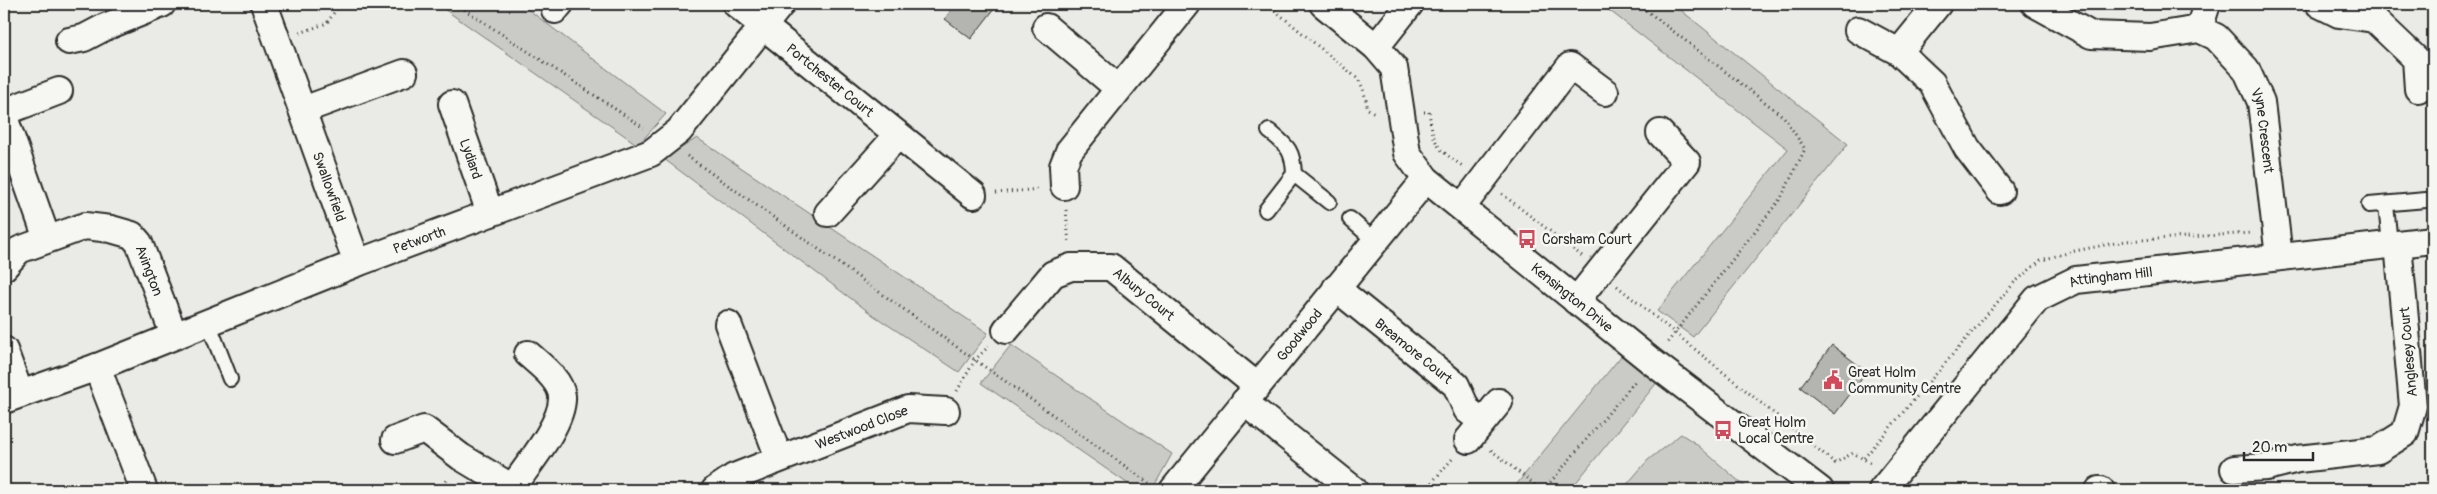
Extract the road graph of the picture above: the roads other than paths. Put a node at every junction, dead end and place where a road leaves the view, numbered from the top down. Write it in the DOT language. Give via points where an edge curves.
graph roads {
  1 [pos="162,4"];
  2 [pos="264,4"];
  3 [pos="736,4"];
  4 [pos="781,4"];
  5 [pos="1187,4"];
  6 [pos="1323,4"];
  7 [pos="1410,4"];
  8 [pos="1938,4"];
  9 [pos="2035,4"];
  10 [pos="2207,4"];
  11 [pos="2320,4"];
  12 [pos="763,26"];
  13 [pos="1046,26"];
  14 [pos="2199,28"];
  15 [pos="1858,30"];
  16 [pos="69,41"];
  17 [pos="1376,47"];
  18 [pos="1899,52"];
  19 [pos="404,72"];
  20 [pos="1118,88"];
  21 [pos="2418,89"];
  22 [pos="59,91"];
  23 [pos="1605,92"];
  24 [pos="452,104"];
  25 [pos="304,110"];
  26 [pos="4,112"];
  27 [pos="4,117"];
  28 [pos="1269,131"];
  29 [pos="1660,132"];
  30 [pos="897,136"];
  31 [pos="1294,174"];
  32 [pos="1426,179"];
  33 [pos="1064,186"];
  34 [pos="2000,191"];
  35 [pos="973,195"];
  36 [pos="2426,200"];
  37 [pos="1329,202"];
  38 [pos="2386,204"];
  39 [pos="2369,205"];
  40 [pos="1462,207"];
  41 [pos="1266,210"];
  42 [pos="490,213"];
  43 [pos="828,213"];
  44 [pos="1350,219"];
  45 [pos="47,239"];
  46 [pos="2433,240"];
  47 [pos="1375,241"];
  48 [pos="2394,244"];
  49 [pos="2279,257"];
  50 [pos="357,263"];
  51 [pos="4,267"];
  52 [pos="1336,288"];
  53 [pos="1576,301"];
  54 [pos="208,322"];
  55 [pos="728,324"];
  56 [pos="1006,330"];
  57 [pos="174,335"];
  58 [pos="4,350"];
  59 [pos="528,354"];
  60 [pos="97,367"];
  61 [pos="230,379"];
  62 [pos="1250,394"];
  63 [pos="12,397"];
  64 [pos="1499,402"];
  65 [pos="946,411"];
  66 [pos="394,440"];
  67 [pos="779,458"];
  68 [pos="2234,468"];
  69 [pos="1887,485"];
  70 [pos="1163,487"];
  71 [pos="514,489"];
  72 [pos="144,490"];
  73 [pos="715,490"];
  74 [pos="1354,490"];
  75 [pos="1820,490"];
  1 -- 16 [label="street" via="84,38"];
  2 -- 25 [label="street, Swallowfield"];
  3 -- 12 [label="street, Portchester Court"];
  4 -- 12 [label="street, Petworth"];
  5 -- 20 [label="street"];
  6 -- 17 [label="street, Kensington Drive"];
  7 -- 17 [label="street"];
  8 -- 18 [label="street"];
  9 -- 14 [label="street" via="2091,35 2150,38"];
  10 -- 14 [label="street"];
  11 -- 21 [label="street" via="2339,14 2374,19 2416,59"];
  12 -- 30 [label="street, Portchester Court"];
  12 -- 42 [label="street, Petworth" via="679,131 651,152"];
  13 -- 20 [label="street"];
  14 -- 49 [label="street, Vyne Crescent" via="2216,37 2246,69 2261,102"];
  15 -- 18 [label="street"];
  17 -- 32 [label="street, Kensington Drive" via="1394,68 1407,153"];
  18 -- 34 [label="street" via="1932,83 1967,148"];
  19 -- 25 [label="street"];
  20 -- 33 [label="street" via="1069,151 1063,166"];
  22 -- 26 [label="street"];
  23 -- 40 [label="street" via="1570,66"];
  24 -- 42 [label="street, Lydiard"];
  25 -- 50 [label="street, Swallowfield"];
  27 -- 45 [label="street"];
  28 -- 31 [label="lane" via="1290,148"];
  29 -- 53 [label="street" via="1688,162"];
  30 -- 35 [label="street, Portchester Court"];
  30 -- 43 [label="street"];
  31 -- 37 [label="lane"];
  31 -- 41 [label="lane"];
  32 -- 40 [label="street, Kensington Drive"];
  32 -- 47 [label="street, Goodwood"];
  36 -- 38 [label="lane"];
  38 -- 39 [label="lane"];
  38 -- 48 [label="lane"];
  40 -- 53 [label="street, Kensington Drive"];
  42 -- 50 [label="street, Petworth"];
  44 -- 47 [label="lane"];
  45 -- 51 [label="street, Avington" via="19,250"];
  45 -- 57 [label="street, Avington" via="85,226 132,235 139,243"];
  46 -- 48 [label="street, Attingham Hill"];
  47 -- 52 [label="street, Goodwood"];
  48 -- 49 [label="street, Attingham Hill"];
  48 -- 68 [label="street, Anglesey Court" via="2413,406 2405,432 2378,450 2298,459 2267,467"];
  49 -- 69 [label="street, Attingham Hill" via="2076,280 2037,298"];
  50 -- 54 [label="street, Petworth"];
  52 -- 62 [label="street, Goodwood"];
  52 -- 64 [label="street, Breamore Court" via="1456,385 1475,431"];
  53 -- 75 [label="street, Kensington Drive"];
  54 -- 57 [label="street, Petworth"];
  54 -- 61 [label="lane"];
  55 -- 67 [label="street"];
  56 -- 62 [label="street, Albury Court" via="1053,274 1071,267 1111,267"];
  57 -- 60 [label="street, Petworth"];
  58 -- 63 [label="street"];
  59 -- 71 [label="street" via="552,376 562,395 559,418"];
  60 -- 63 [label="street, Petworth"];
  60 -- 72 [label="street"];
  62 -- 70 [label="street, Goodwood"];
  62 -- 74 [label="street, Albury Court"];
  65 -- 67 [label="street, Westwood Close" via="908,409"];
  66 -- 71 [label="street" via="424,429 461,458"];
  67 -- 73 [label="street, Westwood Close" via="734,477"];
}
